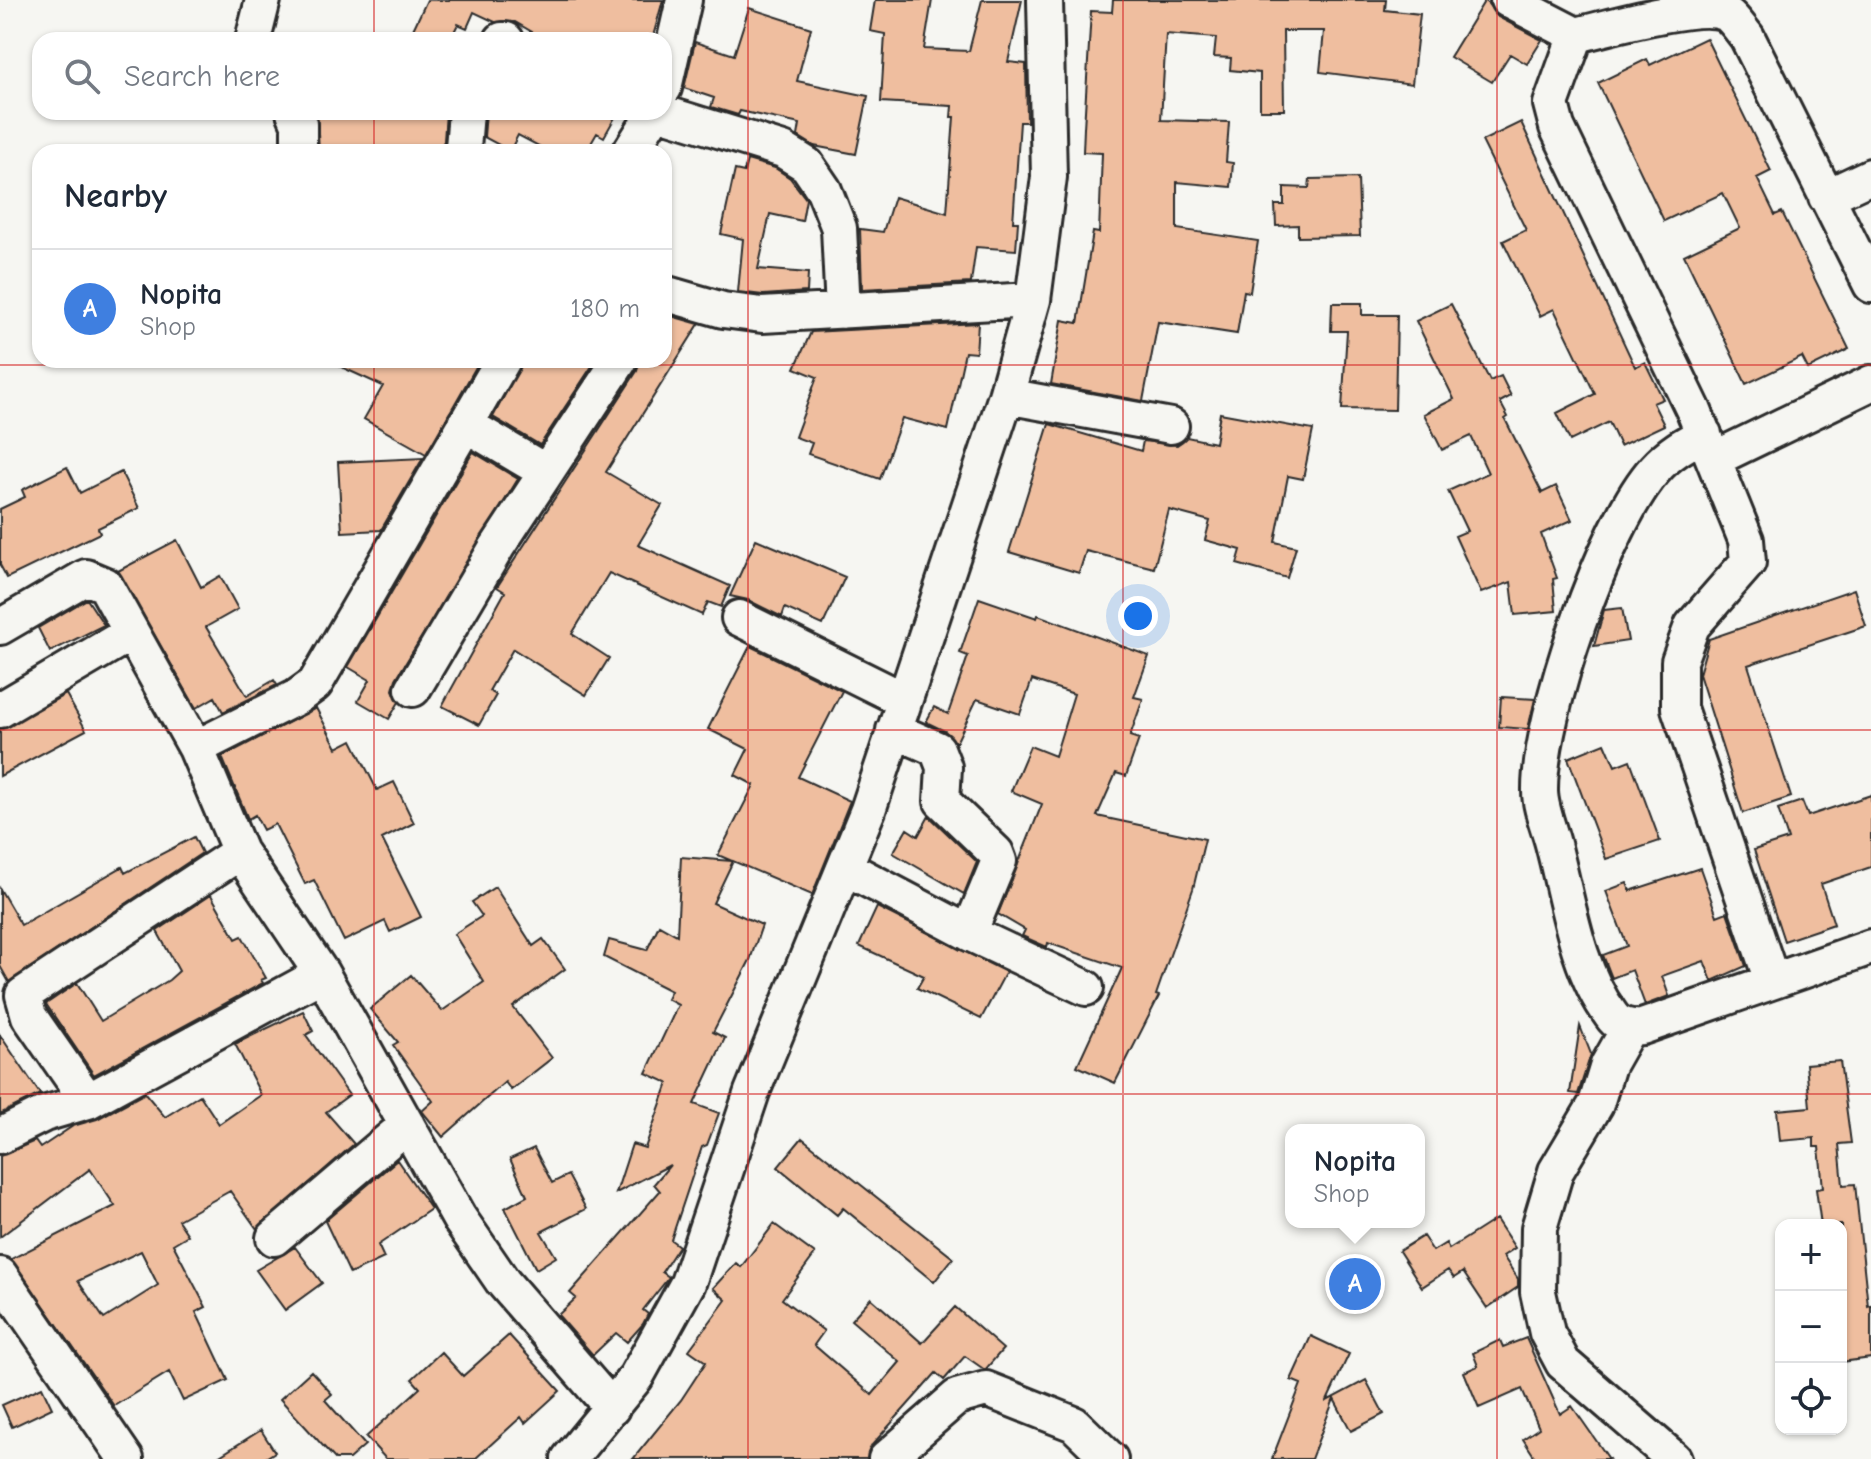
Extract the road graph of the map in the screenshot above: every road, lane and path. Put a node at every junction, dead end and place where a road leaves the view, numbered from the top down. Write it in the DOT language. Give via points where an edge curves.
graph roads {
  1 [pos="263,0"];
  2 [pos="684,0"];
  3 [pos="1045,0"];
  4 [pos="1508,0"];
  5 [pos="1664,6"];
  6 [pos="255,32"];
  7 [pos="1576,35"];
  8 [pos="672,53"];
  9 [pos="672,117"];
  10 [pos="297,120"];
  11 [pos="465,120"];
  12 [pos="652,120"];
  13 [pos="299,144"];
  14 [pos="462,144"];
  15 [pos="635,144"];
  16 [pos="1871,176"];
  17 [pos="1826,197"];
  18 [pos="1871,285"];
  19 [pos="672,295"];
  20 [pos="1033,300"];
  21 [pos="843,311"];
  22 [pos="498,368"];
  23 [pos="615,368"];
  24 [pos="1871,383"];
  25 [pos="1006,396"];
  26 [pos="465,424"];
  27 [pos="1171,426"];
  28 [pos="1709,446"];
  29 [pos="546,472"];
  30 [pos="739,618"];
  31 [pos="0,627"];
  32 [pos="129,634"];
  33 [pos="413,689"];
  34 [pos="0,710"];
  35 [pos="899,715"];
  36 [pos="196,748"];
  37 [pos="240,852"];
  38 [pos="846,868"];
  39 [pos="969,933"];
  40 [pos="1869,958"];
  41 [pos="322,974"];
  42 [pos="1772,981"];
  43 [pos="1086,988"];
  44 [pos="1629,1028"];
  45 [pos="88,1101"];
  46 [pos="407,1125"];
  47 [pos="0,1136"];
  48 [pos="274,1238"];
  49 [pos="0,1275"];
  50 [pos="612,1408"];
  51 [pos="126,1459"];
  52 [pos="569,1459"];
  53 [pos="886,1459"];
  54 [pos="1110,1459"];
  55 [pos="1674,1459"];
  1 -- 6 [label="street"];
  2 -- 8 [label="street"];
  3 -- 20 [label="street" via="1049,177"];
  4 -- 7 [label="street"];
  5 -- 7 [label="street"];
  5 -- 17 [label="street" via="1725,12 1747,37"];
  7 -- 28 [label="street" via="1551,104 1557,127"];
  9 -- 21 [label="street" via="783,150 807,165 839,228"];
  10 -- 13 [label="street"];
  11 -- 14 [label="street"];
  12 -- 15 [label="street"];
  16 -- 17 [label="street"];
  17 -- 18 [label="street"];
  19 -- 21 [label="street" via="762,315"];
  20 -- 21 [label="street"];
  20 -- 25 [label="street"];
  22 -- 26 [label="street"];
  23 -- 29 [label="street"];
  24 -- 28 [label="street"];
  25 -- 27 [label="street"];
  25 -- 35 [label="street"];
  26 -- 29 [label="street"];
  26 -- 36 [label="street" via="315,684"];
  28 -- 42 [label="street" via="1746,540 1748,562 1692,626 1679,661 1679,708"];
  28 -- 44 [label="street" via="1678,447 1654,469 1599,568 1568,657 1539,793 1587,972 1612,1018"];
  29 -- 33 [label="street"];
  30 -- 35 [label="street"];
  31 -- 32 [label="street" via="86,577 105,585"];
  32 -- 34 [label="street"];
  32 -- 36 [label="street"];
  35 -- 38 [label="street"];
  35 -- 39 [label="street" via="937,749 944,767 942,801 999,861"];
  36 -- 37 [label="street"];
  37 -- 41 [label="street"];
  37 -- 45 [label="street" via="23,995 29,1016"];
  38 -- 39 [label="street"];
  38 -- 50 [label="street" via="752,1092 688,1283 636,1377"];
  39 -- 43 [label="street"];
  40 -- 42 [label="street"];
  41 -- 45 [label="street"];
  41 -- 46 [label="street"];
  42 -- 44 [label="street"];
  44 -- 55 [label="street" via="1608,1065 1596,1104 1556,1171 1539,1228 1538,1292 1547,1333 1563,1363"];
  45 -- 47 [label="street" via="44,1114"];
  46 -- 48 [label="street"];
  46 -- 50 [label="street" via="459,1218 503,1282"];
  49 -- 51 [label="street"];
  50 -- 52 [label="street"];
  53 -- 54 [label="street" via="957,1397 986,1389 1074,1424"];
}
